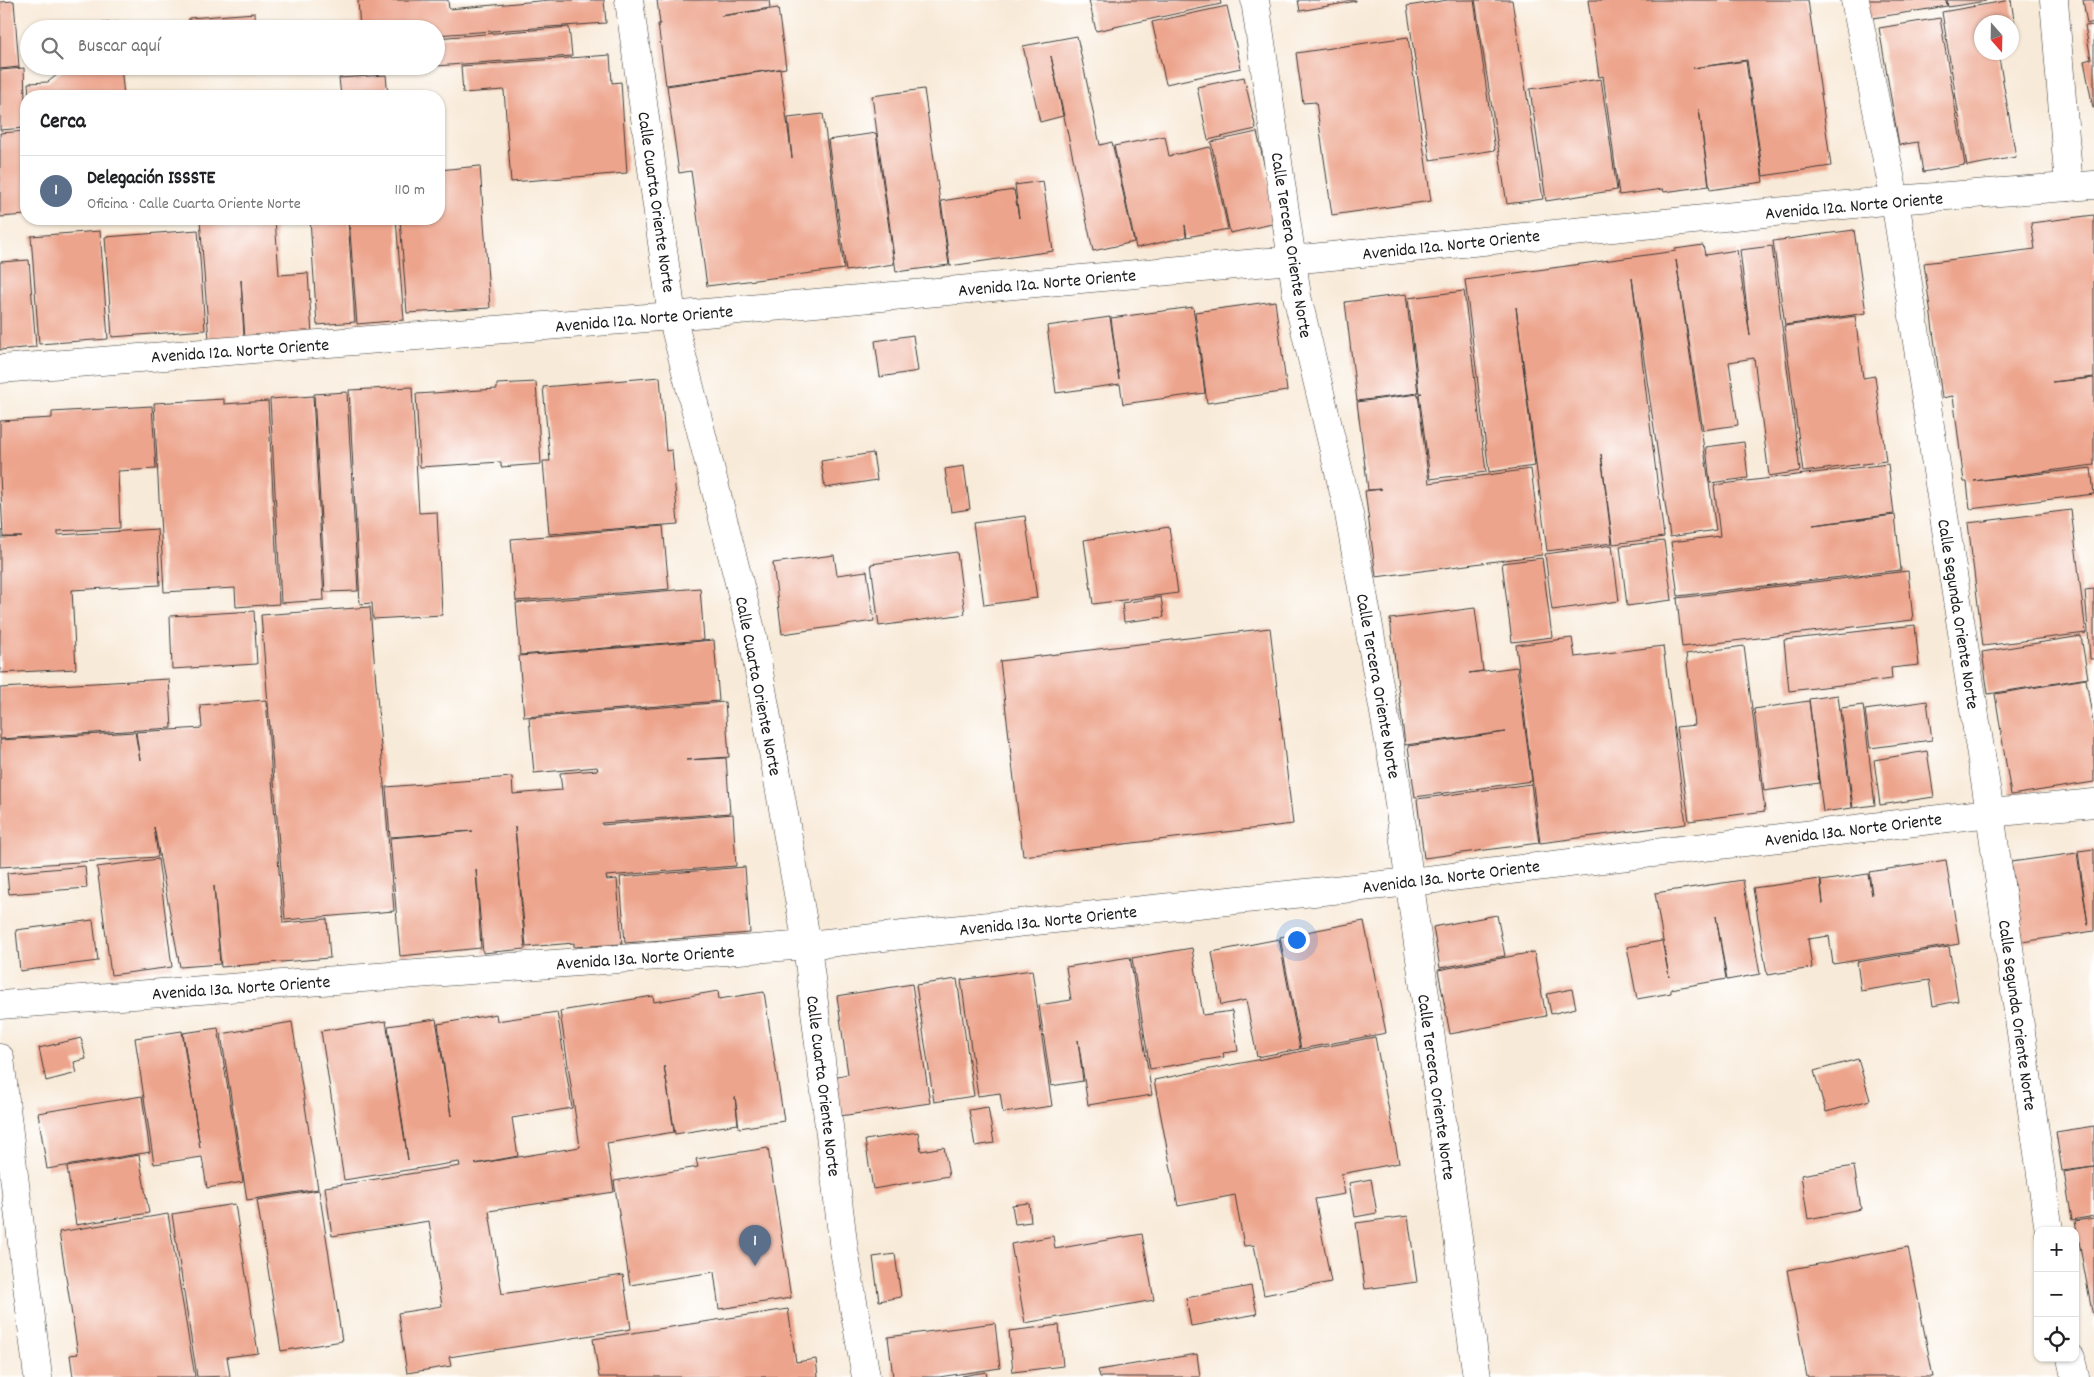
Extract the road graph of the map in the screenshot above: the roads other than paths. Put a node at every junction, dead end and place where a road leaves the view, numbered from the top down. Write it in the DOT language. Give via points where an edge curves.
graph roads {
  1 [pos="629,0"];
  2 [pos="1255,0"];
  3 [pos="1854,0"];
  4 [pos="2054,0"];
  5 [pos="2082,186"];
  6 [pos="1895,200"];
  7 [pos="1291,260"];
  8 [pos="672,316"];
  9 [pos="0,369"];
  10 [pos="2094,803"];
  11 [pos="1990,813"];
  12 [pos="1410,882"];
  13 [pos="807,945"];
  14 [pos="0,1005"];
  15 [pos="0,1058"];
  16 [pos="2048,1227"];
  17 [pos="2072,1362"];
  18 [pos="38,1377"];
  19 [pos="866,1377"];
  20 [pos="1477,1377"];
  21 [pos="2074,1377"];
  1 -- 8 [label="street, Calle Cuarta Oriente Norte"];
  2 -- 7 [label="street, Calle Tercera Oriente Norte"];
  3 -- 6 [label="street, Calle Segunda Oriente Norte"];
  4 -- 5 [label="street"];
  5 -- 6 [label="street, Avenida 12a. Norte Oriente"];
  6 -- 7 [label="street, Avenida 12a. Norte Oriente"];
  6 -- 11 [label="street, Calle Segunda Oriente Norte"];
  7 -- 8 [label="street, Avenida 12a. Norte Oriente"];
  7 -- 12 [label="street, Calle Tercera Oriente Norte" via="1296,296 1349,514 1395,775"];
  8 -- 9 [label="street, Avenida 12a. Norte Oriente"];
  8 -- 13 [label="street, Calle Cuarta Oriente Norte" via="752,638"];
  10 -- 11 [label="street, Avenida 13a. Norte Oriente"];
  11 -- 12 [label="street, Avenida 13a. Norte Oriente"];
  11 -- 16 [label="street, Calle Segunda Oriente Norte"];
  12 -- 13 [label="street, Avenida 13a. Norte Oriente"];
  12 -- 20 [label="street, Calle Tercera Oriente Norte"];
  13 -- 14 [label="street, Avenida 13a. Norte Oriente"];
  13 -- 19 [label="street, Calle Cuarta Oriente Norte" via="844,1250"];
  15 -- 18 [label="street"];
  17 -- 21 [label="street"];
}
